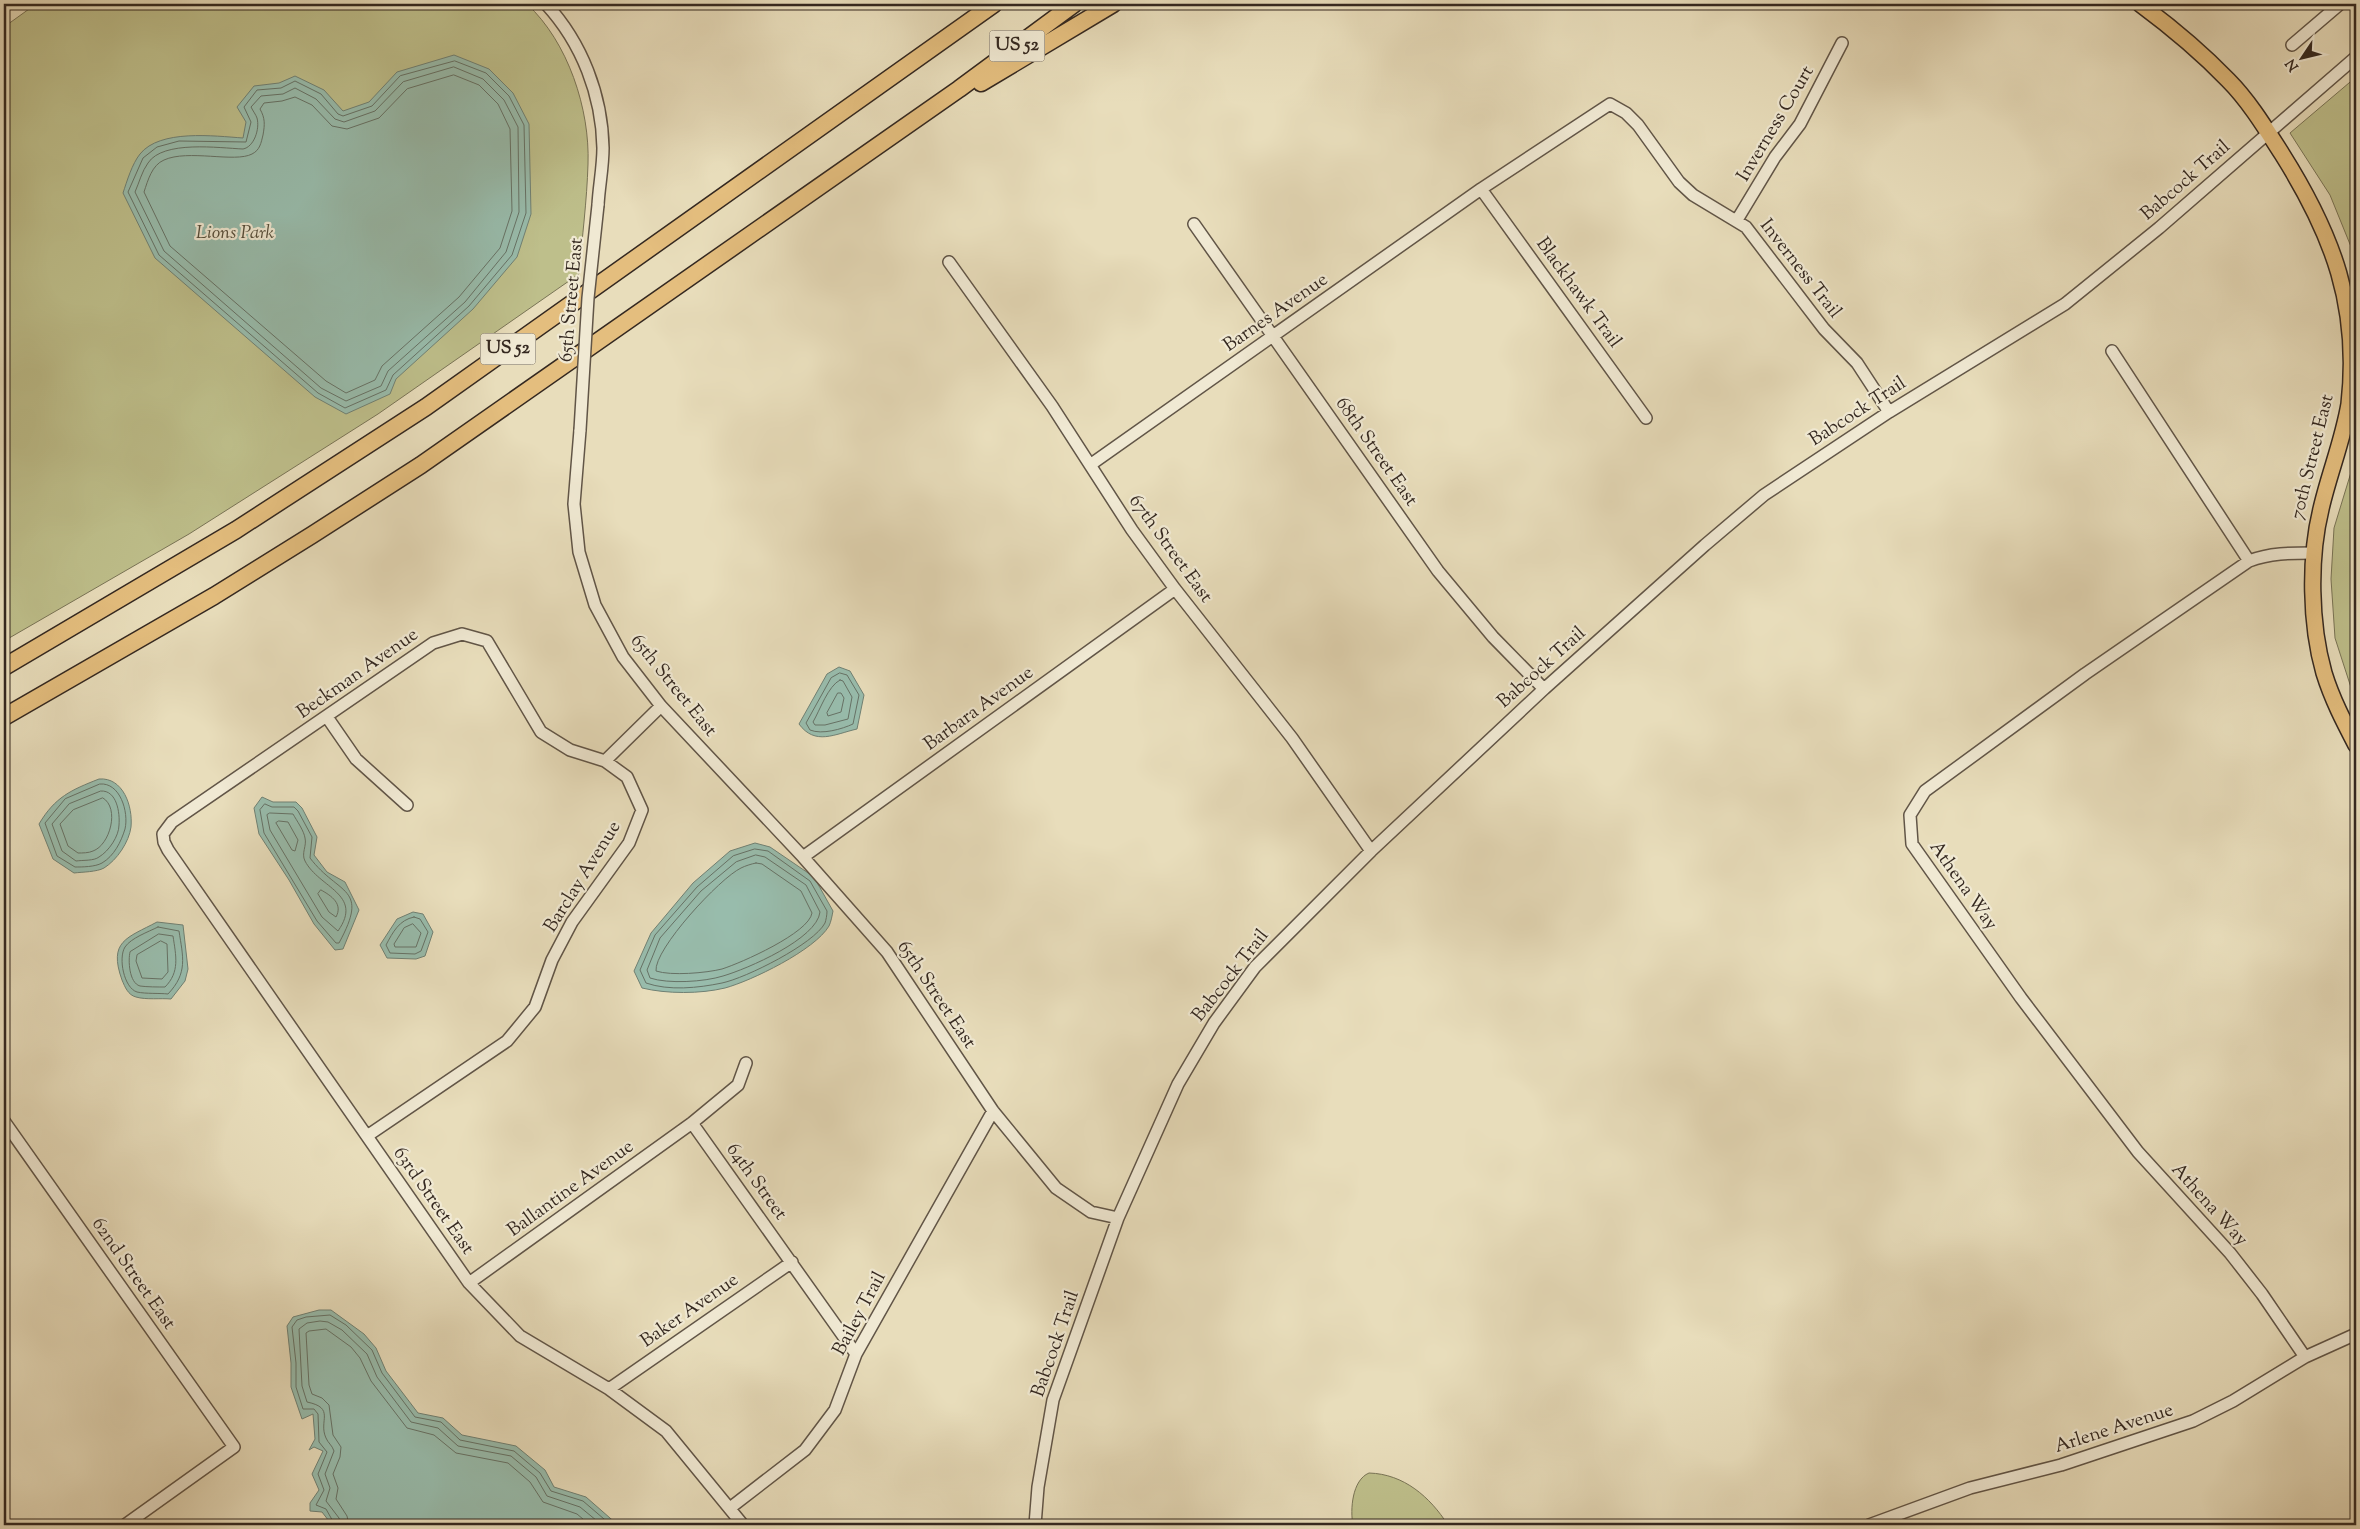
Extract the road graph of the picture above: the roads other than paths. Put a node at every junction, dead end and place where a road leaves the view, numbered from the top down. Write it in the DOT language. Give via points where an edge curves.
graph roads {
  1 [pos="546,4"];
  2 [pos="988,4"];
  3 [pos="994,4"];
  4 [pos="1074,4"];
  5 [pos="1113,4"];
  6 [pos="2140,4"];
  7 [pos="2340,4"];
  8 [pos="966,24"];
  9 [pos="1842,43"];
  10 [pos="2292,45"];
  11 [pos="2356,56"];
  12 [pos="959,89"];
  13 [pos="2267,132"];
  14 [pos="1481,189"];
  15 [pos="1737,220"];
  16 [pos="1194,224"];
  17 [pos="949,262"];
  18 [pos="1274,337"];
  19 [pos="2112,350"];
  20 [pos="1889,412"];
  21 [pos="1646,418"];
  22 [pos="1090,465"];
  23 [pos="2313,553"];
  24 [pos="2248,561"];
  25 [pos="1175,589"];
  26 [pos="4,667"];
  27 [pos="1544,689"];
  28 [pos="661,706"];
  29 [pos="4,717"];
  30 [pos="328,717"];
  31 [pos="2356,745"];
  32 [pos="605,762"];
  33 [pos="406,805"];
  34 [pos="164,834"];
  35 [pos="1371,850"];
  36 [pos="803,857"];
  37 [pos="746,1063"];
  38 [pos="993,1111"];
  39 [pos="4,1120"];
  40 [pos="692,1123"];
  41 [pos="367,1136"];
  42 [pos="1118,1218"];
  43 [pos="792,1262"];
  44 [pos="469,1283"];
  45 [pos="2356,1334"];
  46 [pos="856,1354"];
  47 [pos="2305,1357"];
  48 [pos="609,1389"];
  49 [pos="730,1508"];
  50 [pos="125,1525"];
  51 [pos="743,1525"];
  52 [pos="1035,1525"];
  53 [pos="1869,1525"];
  1 -- 28 [label="street, 65th Street East, bridge" via="576,44 589,72 600,114 603,148 588,298 574,504 579,552 595,605 623,657"];
  2 -- 8 [label="highway"];
  3 -- 8 [label="highway, US 52"];
  4 -- 12 [label="highway, US 52"];
  5 -- 12 [label="highway" via="986,82"];
  6 -- 13 [label="main road, 70th Street East" via="2180,34 2230,82"];
  7 -- 10 [label="street"];
  8 -- 26 [label="highway, US 52" via="426,407 236,530"];
  9 -- 15 [label="street, Inverness Court" via="1800,124 1775,157"];
  11 -- 13 [label="street, Babcock Trail"];
  12 -- 29 [label="highway, US 52" via="412,470 214,596"];
  13 -- 20 [label="street, Babcock Trail" via="2159,228 2065,304"];
  13 -- 23 [label="main road, 70th Street East" via="2308,196 2329,240 2342,277 2351,333 2348,406"];
  14 -- 15 [label="street, Inverness Trail" via="1610,104 1638,124 1679,182 1693,195"];
  14 -- 18 [label="street, Barnes Avenue"];
  14 -- 21 [label="street, Blackhawk Trail"];
  15 -- 20 [label="street, Inverness Trail" via="1758,240 1789,285 1857,363"];
  16 -- 18 [label="street, 68th Street East"];
  17 -- 22 [label="street, 67th Street East"];
  18 -- 22 [label="street, Barnes Avenue"];
  18 -- 27 [label="street, 68th Street East" via="1438,571 1493,637"];
  19 -- 24 [label="street"];
  20 -- 27 [label="street, Babcock Trail" via="1764,495 1704,544"];
  22 -- 25 [label="street, 67th Street East"];
  23 -- 24 [label="street, Athena Way" via="2283,553"];
  23 -- 31 [label="main road, 70th Street East" via="2316,626 2324,672"];
  24 -- 47 [label="street, Athena Way" via="1925,791 1910,815 1912,844 2021,998 2138,1152 2230,1253"];
  25 -- 35 [label="street, 67th Street East" via="1292,738"];
  25 -- 36 [label="street, Barbara Avenue"];
  27 -- 35 [label="street, Babcock Trail"];
  28 -- 32 [label="street"];
  28 -- 36 [label="street, 65th Street East"];
  30 -- 32 [label="street, Beckman Avenue" via="433,643 462,634 487,641 541,732 570,750"];
  30 -- 33 [label="street" via="356,759"];
  30 -- 34 [label="street, Beckman Avenue" via="172,822"];
  32 -- 41 [label="street, Barclay Avenue" via="626,777 642,810 629,843 572,922 552,960 535,1008 506,1041"];
  34 -- 41 [label="street, 63rd Street East" via="168,850"];
  35 -- 42 [label="street, Babcock Trail" via="1255,967 1214,1023 1178,1084"];
  36 -- 38 [label="street, 65th Street East" via="887,952"];
  37 -- 40 [label="street, Ballantine Avenue" via="738,1085"];
  38 -- 42 [label="street, 65th Street East" via="1056,1188 1091,1212"];
  38 -- 46 [label="street, Bailey Trail"];
  39 -- 50 [label="street, 62nd Street East" via="234,1447"];
  40 -- 43 [label="street, 64th Street"];
  40 -- 44 [label="street, Ballantine Avenue"];
  41 -- 44 [label="street, 63rd Street East"];
  42 -- 52 [label="street, Babcock Trail" via="1054,1400 1038,1487"];
  43 -- 46 [label="street, 64th Street"];
  43 -- 48 [label="street, Baker Avenue"];
  44 -- 48 [label="street, 63rd Street East" via="520,1336"];
  45 -- 47 [label="street, Arlene Avenue"];
  46 -- 49 [label="street, Bailey Trail" via="835,1410 805,1450"];
  47 -- 53 [label="street, Arlene Avenue" via="2193,1421 2061,1465 1970,1488"];
  48 -- 49 [label="street, 63rd Street East" via="666,1431"];
  49 -- 51 [label="street, 63rd Street East"];
}
